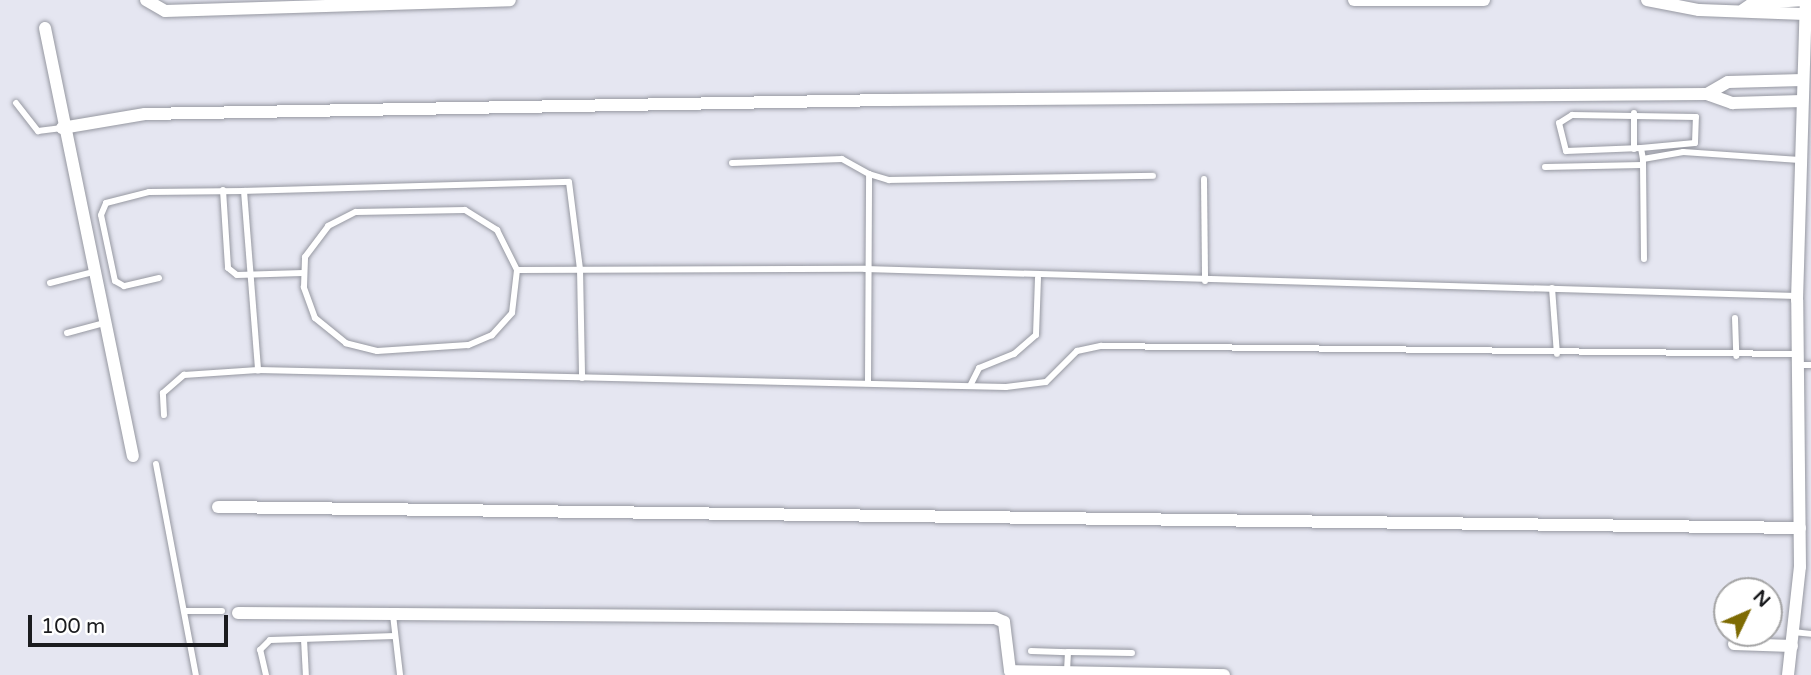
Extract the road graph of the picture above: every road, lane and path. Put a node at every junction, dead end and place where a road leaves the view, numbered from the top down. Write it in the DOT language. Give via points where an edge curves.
graph roads {
  1 [pos="146,0"];
  2 [pos="495,0"];
  3 [pos="510,0"];
  4 [pos="1354,0"];
  5 [pos="1484,0"];
  6 [pos="1647,0"];
  7 [pos="1806,5"];
  8 [pos="45,28"];
  9 [pos="1807,64"];
  10 [pos="1803,80"];
  11 [pos="1707,94"];
  12 [pos="1802,101"];
  13 [pos="16,103"];
  14 [pos="1634,114"];
  15 [pos="62,128"];
  16 [pos="1638,148"];
  17 [pos="1806,161"];
  18 [pos="1642,162"];
  19 [pos="732,163"];
  20 [pos="1545,167"];
  21 [pos="869,174"];
  22 [pos="1153,176"];
  23 [pos="1204,179"];
  24 [pos="223,190"];
  25 [pos="244,191"];
  26 [pos="1644,260"];
  27 [pos="580,269"];
  28 [pos="866,269"];
  29 [pos="517,270"];
  30 [pos="93,272"];
  31 [pos="303,273"];
  32 [pos="251,275"];
  33 [pos="159,278"];
  34 [pos="1038,278"];
  35 [pos="1205,281"];
  36 [pos="50,283"];
  37 [pos="1552,288"];
  38 [pos="1811,295"];
  39 [pos="1797,296"];
  40 [pos="1735,318"];
  41 [pos="104,323"];
  42 [pos="67,333"];
  43 [pos="1557,354"];
  44 [pos="1736,356"];
  45 [pos="1797,360"];
  46 [pos="1811,365"];
  47 [pos="258,370"];
  48 [pos="582,378"];
  49 [pos="868,381"];
  50 [pos="971,384"];
  51 [pos="164,415"];
  52 [pos="133,456"];
  53 [pos="156,464"];
  54 [pos="218,507"];
  55 [pos="1800,528"];
  56 [pos="1806,567"];
  57 [pos="184,611"];
  58 [pos="222,611"];
  59 [pos="238,613"];
  60 [pos="393,613"];
  61 [pos="1793,632"];
  62 [pos="1811,634"];
  63 [pos="395,636"];
  64 [pos="304,639"];
  65 [pos="1783,646"];
  66 [pos="1791,646"];
  67 [pos="1031,651"];
  68 [pos="1068,652"];
  69 [pos="1132,653"];
  70 [pos="1067,673"];
  71 [pos="196,675"];
  72 [pos="266,675"];
  73 [pos="306,675"];
  74 [pos="400,675"];
  75 [pos="1224,675"];
  76 [pos="1788,675"];
  1 -- 2 [label="street" via="165,10"];
  2 -- 3 [label="street"];
  4 -- 5 [label="street"];
  6 -- 7 [label="street" via="1742,10"];
  7 -- 9 [label="street"];
  8 -- 15 [label="street"];
  9 -- 10 [label="street"];
  10 -- 11 [label="street" via="1728,82"];
  10 -- 12 [label="street"];
  11 -- 12 [label="street" via="1732,103"];
  11 -- 15 [label="street" via="158,114"];
  12 -- 17 [label="street"];
  13 -- 15 [label="lane" via="37,131"];
  14 -- 16 [label="lane"];
  14 -- 16 [label="lane" via="1696,117 1695,143"];
  14 -- 16 [label="lane" via="1572,115 1559,123 1566,151"];
  15 -- 30 [label="street"];
  16 -- 18 [label="lane"];
  17 -- 18 [label="lane" via="1683,152"];
  17 -- 39 [label="street"];
  18 -- 20 [label="lane"];
  18 -- 26 [label="lane"];
  19 -- 21 [label="lane" via="842,159"];
  21 -- 22 [label="lane" via="889,180"];
  21 -- 28 [label="lane"];
  23 -- 35 [label="lane"];
  24 -- 25 [label="lane"];
  24 -- 32 [label="lane" via="228,268"];
  24 -- 33 [label="lane" via="149,192 101,208 118,285"];
  25 -- 27 [label="lane" via="565,180 575,196"];
  25 -- 32 [label="lane"];
  27 -- 28 [label="lane"];
  27 -- 29 [label="lane"];
  27 -- 48 [label="lane"];
  28 -- 34 [label="lane"];
  28 -- 49 [label="lane"];
  29 -- 31 [label="lane" via="505,240 477,213 414,211 342,217 315,241"];
  29 -- 31 [label="lane" via="512,313 492,335 468,345 405,351 363,349 334,337 310,309"];
  30 -- 36 [label="lane"];
  30 -- 41 [label="street"];
  31 -- 32 [label="lane"];
  32 -- 47 [label="lane"];
  34 -- 35 [label="lane"];
  34 -- 50 [label="lane" via="1036,335 1014,354 979,368"];
  35 -- 37 [label="lane"];
  37 -- 39 [label="lane"];
  37 -- 43 [label="lane"];
  38 -- 39 [label="street"];
  39 -- 45 [label="street"];
  40 -- 44 [label="lane"];
  41 -- 42 [label="lane"];
  41 -- 52 [label="street"];
  43 -- 44 [label="lane"];
  43 -- 50 [label="lane" via="1085,347 1039,385"];
  44 -- 45 [label="lane"];
  45 -- 46 [label="lane"];
  45 -- 55 [label="street"];
  47 -- 48 [label="lane"];
  47 -- 51 [label="lane" via="184,375 163,393"];
  48 -- 49 [label="lane"];
  49 -- 50 [label="lane"];
  53 -- 57 [label="lane"];
  54 -- 55 [label="street"];
  55 -- 56 [label="street"];
  56 -- 61 [label="street"];
  57 -- 58 [label="lane"];
  57 -- 71 [label="lane"];
  59 -- 60 [label="street"];
  60 -- 63 [label="lane"];
  60 -- 70 [label="street" via="995,618 1004,622 1010,671"];
  61 -- 62 [label="lane"];
  61 -- 66 [label="street"];
  63 -- 64 [label="lane"];
  63 -- 74 [label="lane"];
  64 -- 72 [label="lane" via="262,644"];
  64 -- 73 [label="lane"];
  65 -- 66 [label="street"];
  66 -- 76 [label="street"];
  67 -- 68 [label="lane"];
  68 -- 69 [label="lane"];
  68 -- 70 [label="lane"];
  70 -- 75 [label="street"];
}
